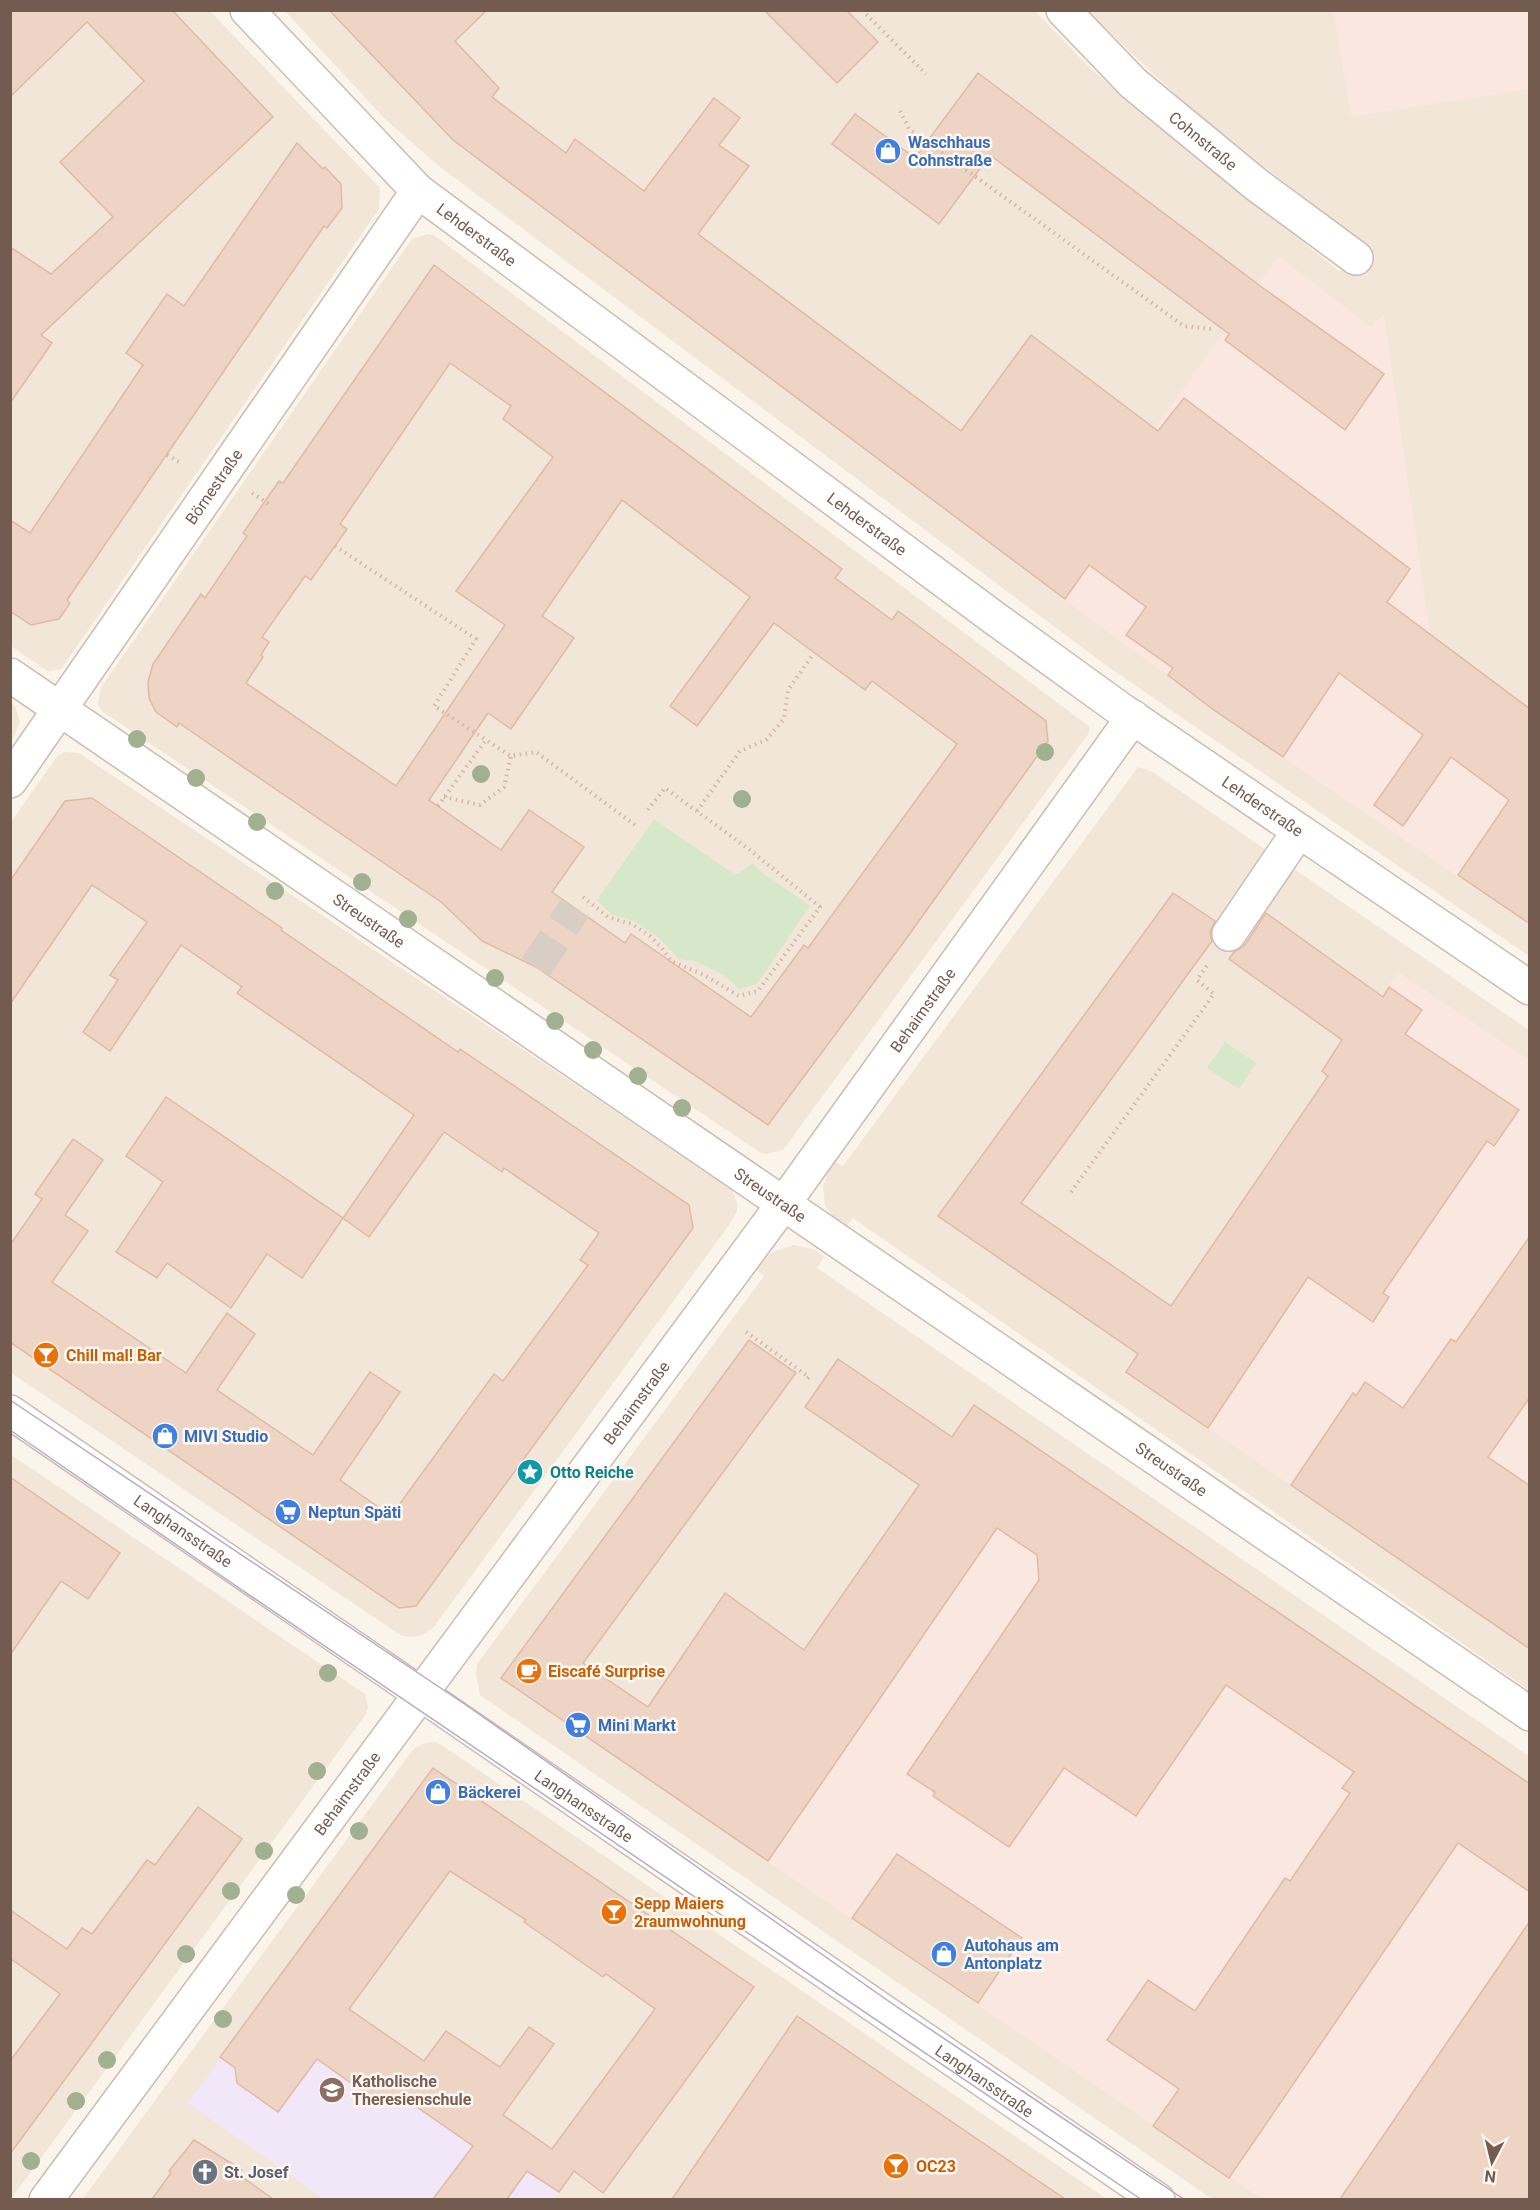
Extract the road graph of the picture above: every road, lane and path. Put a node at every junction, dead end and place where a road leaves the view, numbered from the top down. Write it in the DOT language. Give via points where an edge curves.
graph roads {
  1 [pos="247,10"];
  2 [pos="862,10"];
  3 [pos="1064,10"];
  4 [pos="926,74"];
  5 [pos="900,111"];
  6 [pos="418,190"];
  7 [pos="1356,258"];
  8 [pos="1212,329"];
  9 [pos="167,455"];
  10 [pos="181,463"];
  11 [pos="335,546"];
  12 [pos="814,653"];
  13 [pos="10,675"];
  14 [pos="61,710"];
  15 [pos="1133,717"];
  16 [pos="486,740"];
  17 [pos="511,756"];
  18 [pos="10,781"];
  19 [pos="444,797"];
  20 [pos="438,806"];
  21 [pos="697,811"];
  22 [pos="646,812"];
  23 [pos="635,825"];
  24 [pos="1299,831"];
  25 [pos="583,897"];
  26 [pos="1221,945"];
  27 [pos="1530,988"];
  28 [pos="1071,1192"];
  29 [pos="784,1203"];
  30 [pos="746,1332"];
  31 [pos="806,1381"];
  32 [pos="10,1412"];
  33 [pos="420,1694"];
  34 [pos="1530,1714"];
  35 [pos="46,2199"];
  36 [pos="1158,2199"];
  1 -- 6 [label="street, Lehderstraße"];
  2 -- 4 [label="path"];
  3 -- 7 [label="street, Cohnstraße" via="1133,83"];
  5 -- 8 [label="path" via="909,129 1184,326"];
  6 -- 14 [label="street, Börnestraße"];
  6 -- 15 [label="street, Lehderstraße"];
  9 -- 10 [label="path"];
  11 -- 16 [label="path" via="476,639 434,706"];
  12 -- 21 [label="path" via="788,690 784,719 766,740 740,752"];
  13 -- 14 [label="street, Streustraße"];
  14 -- 18 [label="street, Börnestraße"];
  14 -- 29 [label="street, Streustraße"];
  15 -- 24 [label="street, Lehderstraße"];
  15 -- 29 [label="street, Behaimstraße"];
  16 -- 17 [label="path"];
  16 -- 19 [label="path"];
  17 -- 19 [label="path" via="504,787 480,804"];
  17 -- 23 [label="path" via="536,752"];
  19 -- 20 [label="path"];
  21 -- 22 [label="path" via="665,788"];
  21 -- 25 [label="path" via="820,907 758,991 739,996 671,961 650,936 632,924 608,917"];
  24 -- 26 [label="street"];
  24 -- 27 [label="street, Lehderstraße"];
  26 -- 28 [label="path" via="1197,980 1214,994"];
  29 -- 33 [label="street, Behaimstraße"];
  29 -- 34 [label="street, Streustraße"];
  30 -- 31 [label="path" via="809,1377"];
  32 -- 33 [label="street, Langhansstraße"];
  33 -- 35 [label="street, Behaimstraße"];
  33 -- 36 [label="street, Langhansstraße"];
}
